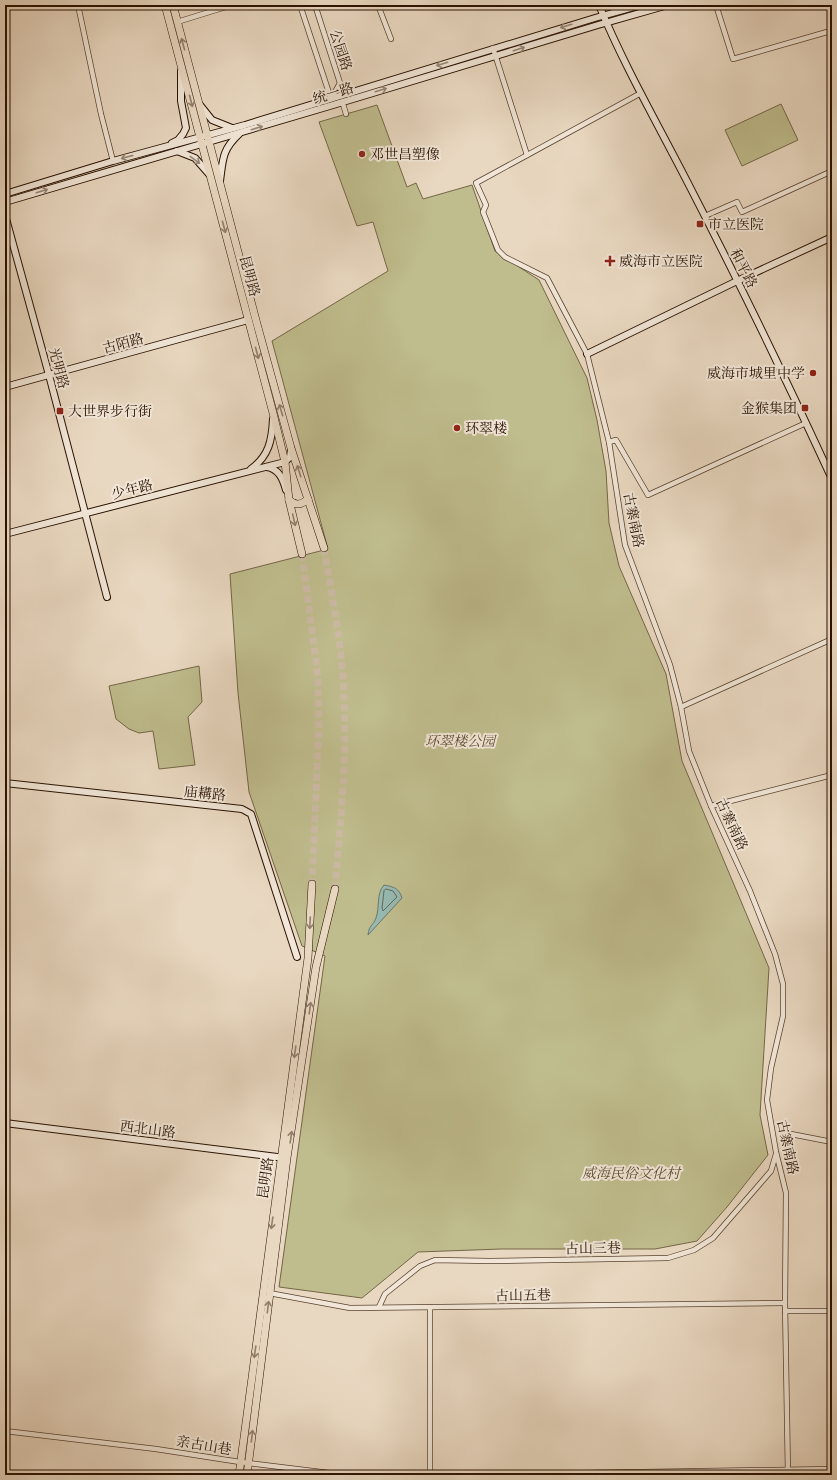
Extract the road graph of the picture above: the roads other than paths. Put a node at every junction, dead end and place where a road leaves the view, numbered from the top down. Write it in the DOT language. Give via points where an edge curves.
graph roads {
  1 [pos="78,5"];
  2 [pos="165,5"];
  3 [pos="173,5"];
  4 [pos="232,5"];
  5 [pos="300,5"];
  6 [pos="314,5"];
  7 [pos="378,5"];
  8 [pos="599,5"];
  9 [pos="641,5"];
  10 [pos="668,5"];
  11 [pos="716,5"];
  12 [pos="603,15"];
  13 [pos="177,22"];
  14 [pos="607,22"];
  15 [pos="832,34"];
  16 [pos="392,39"];
  17 [pos="493,48"];
  18 [pos="496,56"];
  19 [pos="181,64"];
  20 [pos="641,93"];
  21 [pos="331,98"];
  22 [pos="199,104"];
  23 [pos="343,104"];
  24 [pos="346,114"];
  25 [pos="232,128"];
  26 [pos="241,133"];
  27 [pos="205,139"];
  28 [pos="164,147"];
  29 [pos="175,151"];
  30 [pos="527,155"];
  31 [pos="113,161"];
  32 [pos="832,171"];
  33 [pos="210,176"];
  34 [pos="220,181"];
  35 [pos="5,194"];
  36 [pos="5,202"];
  37 [pos="5,215"];
  38 [pos="705,216"];
  39 [pos="832,237"];
  40 [pos="737,281"];
  41 [pos="248,320"];
  42 [pos="588,354"];
  43 [pos="50,375"];
  44 [pos="5,387"];
  45 [pos="273,413"];
  46 [pos="806,423"];
  47 [pos="609,442"];
  48 [pos="291,448"];
  49 [pos="285,462"];
  50 [pos="265,467"];
  51 [pos="248,471"];
  52 [pos="832,479"];
  53 [pos="308,499"];
  54 [pos="289,500"];
  55 [pos="84,514"];
  56 [pos="5,534"];
  57 [pos="324,548"];
  58 [pos="302,554"];
  59 [pos="107,597"];
  60 [pos="832,639"];
  61 [pos="681,707"];
  62 [pos="832,775"];
  63 [pos="5,783"];
  64 [pos="711,806"];
  65 [pos="312,884"];
  66 [pos="335,888"];
  67 [pos="297,957"];
  68 [pos="5,1122"];
  69 [pos="791,1134"];
  70 [pos="832,1142"];
  71 [pos="776,1152"];
  72 [pos="284,1158"];
  73 [pos="267,1293"];
  74 [pos="785,1303"];
  75 [pos="379,1307"];
  76 [pos="430,1307"];
  77 [pos="786,1311"];
  78 [pos="832,1311"];
  79 [pos="5,1431"];
  80 [pos="240,1462"];
  81 [pos="248,1462"];
  82 [pos="788,1469"];
  83 [pos="832,1469"];
  84 [pos="239,1475"];
  85 [pos="247,1475"];
  86 [pos="400,1475"];
  87 [pos="430,1475"];
  88 [pos="462,1475"];
  89 [pos="788,1475"];
  1 -- 31 [label="street"];
  2 -- 19 [label="main road, 昆明路"];
  3 -- 13 [label="main road, 昆明路"];
  4 -- 13 [label="street"];
  5 -- 21 [label="street, 公园路"];
  6 -- 21 [label="street, 公园路" via="340,83"];
  7 -- 16 [label="street"];
  8 -- 12 [label="street, 和平路"];
  9 -- 12 [label="street, 统一路"];
  10 -- 14 [label="street, 统一路"];
  11 -- 15 [label="street" via="732,59 827,32"];
  12 -- 14 [label="street, 和平路"];
  12 -- 17 [label="street, 统一路, one-way"];
  22 -- 13 [label="main road, 昆明路, one-way"];
  18 -- 14 [label="street, 统一路, one-way"];
  14 -- 20 [label="street, 和平路"];
  17 -- 18 [label="street"];
  17 -- 21 [label="street, 统一路, one-way"];
  26 -- 18 [label="street, 统一路, one-way"];
  18 -- 30 [label="street"];
  19 -- 27 [label="main road, 昆明路, one-way"];
  19 -- 28 [label="street" via="181,101 186,128 178,140"];
  20 -- 30 [label="street"];
  20 -- 38 [label="street, 和平路"];
  21 -- 25 [label="street, 统一路"];
  22 -- 25 [label="street" via="212,120"];
  22 -- 27 [label="main road, 昆明路"];
  23 -- 24 [label="street"];
  25 -- 27 [label="street, 统一路"];
  26 -- 27 [label="street, 统一路"];
  26 -- 34 [label="street" via="226,149"];
  27 -- 28 [label="street, 统一路"];
  27 -- 29 [label="street, 统一路"];
  27 -- 33 [label="main road, 昆明路"];
  27 -- 34 [label="main road, 昆明路"];
  28 -- 31 [label="street, 统一路, one-way"];
  29 -- 33 [label="street, one-way" via="195,158"];
  36 -- 29 [label="street, 统一路, one-way"];
  30 -- 42 [label="street, 古寨南路" via="476,183 486,205 483,212 498,250 547,278"];
  31 -- 35 [label="street, 统一路"];
  32 -- 38 [label="street" via="742,212 737,202"];
  33 -- 41 [label="main road, 昆明路, one-way"];
  48 -- 34 [label="main road, 昆明路, one-way"];
  37 -- 43 [label="street, 光明路"];
  38 -- 40 [label="street, 和平路"];
  39 -- 40 [label="street"];
  40 -- 42 [label="street"];
  40 -- 46 [label="street, 和平路"];
  41 -- 43 [label="street, 古陌路"];
  41 -- 45 [label="main road, 昆明路, one-way"];
  42 -- 47 [label="street, 古寨南路"];
  43 -- 44 [label="street, 古陌路"];
  43 -- 55 [label="street, 光明路"];
  45 -- 49 [label="main road, 昆明路"];
  45 -- 51 [label="street" via="272,430 264,458"];
  46 -- 47 [label="street" via="648,495 616,440"];
  46 -- 52 [label="street, 和平路"];
  47 -- 61 [label="street, 古寨南路" via="625,545 670,665"];
  48 -- 49 [label="street" via="290,458"];
  53 -- 48 [label="main road, 昆明路, one-way"];
  49 -- 50 [label="street, 少年路"];
  49 -- 54 [label="main road, 昆明路"];
  50 -- 51 [label="street, 少年路"];
  50 -- 54 [label="street" via="273,468 279,474"];
  51 -- 55 [label="street, 少年路"];
  53 -- 54 [label="main road" via="300,504 294,504"];
  53 -- 57 [label="main road, 昆明路"];
  54 -- 58 [label="main road, 昆明路, one-way"];
  55 -- 56 [label="street, 少年路"];
  55 -- 59 [label="street, 光明路"];
  60 -- 61 [label="street"];
  61 -- 64 [label="street, 古寨南路" via="689,751"];
  62 -- 64 [label="street"];
  63 -- 67 [label="street, 庙耩路" via="242,809 251,814"];
  64 -- 71 [label="street, 古寨南路" via="750,892 775,954 783,984 783,1016 771,1068 767,1100"];
  65 -- 72 [label="main road, 昆明路, one-way" via="308,958"];
  72 -- 66 [label="main road, 昆明路, one-way" via="317,960"];
  68 -- 72 [label="street, 西北山路"];
  69 -- 70 [label="street"];
  71 -- 74 [label="street, 古寨南路" via="786,1193"];
  71 -- 75 [label="street, 古山三巷" via="771,1171 713,1238 694,1250 668,1258 435,1260 420,1266 386,1294"];
  72 -- 73 [label="main road, 昆明路"];
  73 -- 75 [label="street, 古山五巷" via="350,1308"];
  73 -- 80 [label="main road, 昆明路, one-way"];
  81 -- 73 [label="main road, 昆明路, one-way"];
  74 -- 76 [label="street, 古山五巷"];
  74 -- 77 [label="street, 古寨南路"];
  75 -- 76 [label="street, 古山五巷"];
  76 -- 87 [label="street"];
  77 -- 78 [label="street"];
  77 -- 82 [label="street, 古寨南路"];
  79 -- 80 [label="street, 亲古山巷"];
  80 -- 81 [label="street, 亲古山巷"];
  80 -- 84 [label="main road, 昆明路"];
  81 -- 85 [label="main road, 昆明路"];
  81 -- 86 [label="street, 亲古山巷" via="337,1474"];
  82 -- 83 [label="street"];
  82 -- 88 [label="street"];
  82 -- 89 [label="street, 古寨南路"];
}
